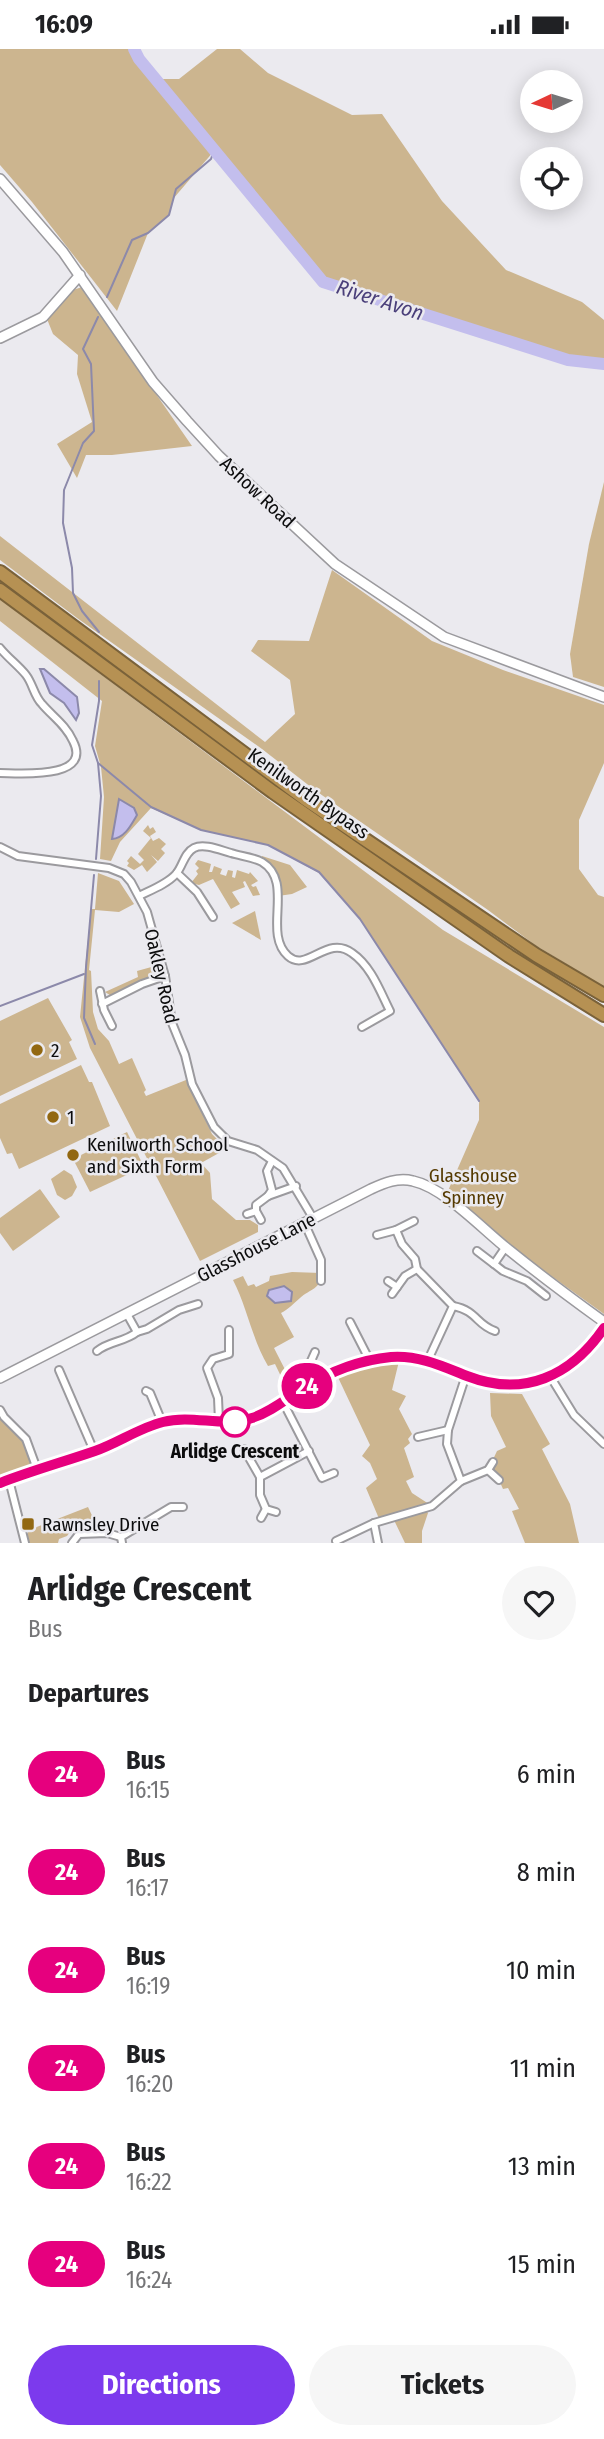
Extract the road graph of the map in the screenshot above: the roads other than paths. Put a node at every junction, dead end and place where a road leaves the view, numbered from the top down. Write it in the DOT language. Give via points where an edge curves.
graph roads {
  1 [pos="0,179"];
  2 [pos="80,275"];
  3 [pos="0,338"];
  4 [pos="0,572"];
  5 [pos="0,590"];
  6 [pos="0,648"];
  7 [pos="604,697"];
  8 [pos="0,773"];
  9 [pos="1,848"];
  10 [pos="177,873"];
  11 [pos="139,896"];
  12 [pos="213,918"];
  13 [pos="165,977"];
  14 [pos="100,991"];
  15 [pos="604,996"];
  16 [pos="102,1004"];
  17 [pos="604,1015"];
  18 [pos="112,1026"];
  19 [pos="362,1027"];
  20 [pos="275,1163"];
  21 [pos="296,1186"];
  22 [pos="268,1196"];
  23 [pos="256,1210"];
  24 [pos="247,1214"];
  25 [pos="261,1220"];
  26 [pos="309,1220"];
  27 [pos="414,1221"];
  28 [pos="396,1230"];
  29 [pos="377,1235"];
  30 [pos="505,1248"];
  31 [pos="477,1251"];
  32 [pos="494,1264"];
  33 [pos="416,1269"];
  34 [pos="321,1281"];
  35 [pos="388,1282"];
  36 [pos="546,1296"];
  37 [pos="198,1304"];
  38 [pos="453,1306"];
  39 [pos="127,1314"];
  40 [pos="350,1322"];
  41 [pos="604,1322"];
  42 [pos="604,1328"];
  43 [pos="229,1330"];
  44 [pos="495,1331"];
  45 [pos="137,1332"];
  46 [pos="355,1332"];
  47 [pos="346,1335"];
  48 [pos="97,1351"];
  49 [pos="315,1352"];
  50 [pos="229,1354"];
  51 [pos="239,1354"];
  52 [pos="303,1360"];
  53 [pos="428,1360"];
  54 [pos="311,1361"];
  55 [pos="370,1361"];
  56 [pos="59,1370"];
  57 [pos="466,1375"];
  58 [pos="550,1377"];
  59 [pos="0,1378"];
  60 [pos="318,1379"];
  61 [pos="157,1385"];
  62 [pos="284,1402"];
  63 [pos="0,1411"];
  64 [pos="219,1421"];
  65 [pos="162,1422"];
  66 [pos="448,1430"];
  67 [pos="418,1437"];
  68 [pos="603,1442"];
  69 [pos="244,1449"];
  70 [pos="94,1451"];
  71 [pos="309,1451"];
  72 [pos="493,1462"];
  73 [pos="37,1469"];
  74 [pos="488,1470"];
  75 [pos="334,1473"];
  76 [pos="260,1477"];
  77 [pos="322,1478"];
  78 [pos="9,1480"];
  79 [pos="499,1480"];
  80 [pos="461,1481"];
  81 [pos="0,1483"];
  82 [pos="314,1485"];
  83 [pos="183,1507"];
  84 [pos="267,1509"];
  85 [pos="276,1512"];
  86 [pos="261,1518"];
  87 [pos="374,1523"];
  88 [pos="122,1540"];
  89 [pos="337,1541"];
  90 [pos="26,1543"];
  91 [pos="72,1543"];
  92 [pos="378,1543"];
  1 -- 2 [label="main road, Ashow Road"];
  2 -- 3 [label="main road" via="46,315"];
  2 -- 7 [label="main road, Ashow Road" via="153,381 187,421 335,564 444,637"];
  4 -- 15 [label="highway, Kenilworth Bypass" via="305,799"];
  5 -- 17 [label="highway, Kenilworth Bypass" via="273,792 509,956"];
  6 -- 8 [label="street" via="25,673 38,699 72,738 76,751 61,770"];
  9 -- 11 [label="street, Oakley Road" via="18,856 116,870"];
  10 -- 11 [label="street"];
  10 -- 12 [label="street" via="197,892"];
  10 -- 19 [label="street" via="189,851 200,846 261,861 276,885 278,931 286,955 301,961 328,948 343,947 366,967 390,1011"];
  11 -- 13 [label="street, Oakley Road"];
  13 -- 16 [label="street"];
  13 -- 20 [label="street, Oakley Road" via="172,1023 192,1084 214,1126 228,1141 257,1150"];
  14 -- 16 [label="street"];
  16 -- 18 [label="street"];
  20 -- 21 [label="street"];
  20 -- 22 [label="street" via="267,1171"];
  21 -- 22 [label="street"];
  21 -- 26 [label="street"];
  22 -- 23 [label="street"];
  23 -- 24 [label="street"];
  23 -- 25 [label="street"];
  26 -- 30 [label="main road, Glasshouse Lane" via="384,1183 404,1179 431,1189"];
  26 -- 34 [label="street" via="321,1260"];
  26 -- 39 [label="main road, Glasshouse Lane"];
  27 -- 28 [label="street"];
  28 -- 29 [label="street"];
  28 -- 33 [label="street" via="415,1259"];
  30 -- 32 [label="street"];
  30 -- 41 [label="main road, Glasshouse Lane"];
  31 -- 32 [label="street"];
  32 -- 36 [label="street"];
  33 -- 35 [label="street" via="394,1291"];
  33 -- 38 [label="street"];
  37 -- 45 [label="street"];
  38 -- 44 [label="street" via="469,1310 485,1328"];
  38 -- 53 [label="street"];
  39 -- 45 [label="street"];
  39 -- 59 [label="main road, Glasshouse Lane"];
  40 -- 46 [label="street"];
  42 -- 58 [label="street" via="592,1345"];
  43 -- 50 [label="street"];
  45 -- 48 [label="street"];
  46 -- 47 [label="street"];
  46 -- 55 [label="street"];
  49 -- 54 [label="street"];
  50 -- 51 [label="street"];
  50 -- 64 [label="street" via="204,1368 218,1398"];
  52 -- 54 [label="street"];
  53 -- 55 [label="street"];
  53 -- 57 [label="street"];
  54 -- 60 [label="street"];
  55 -- 60 [label="street"];
  56 -- 70 [label="street"];
  57 -- 58 [label="street" via="488,1383 516,1385"];
  57 -- 66 [label="street"];
  58 -- 68 [label="street" via="574,1415"];
  60 -- 62 [label="street"];
  61 -- 65 [label="street" via="148,1392"];
  62 -- 64 [label="street" via="253,1418"];
  62 -- 71 [label="street"];
  63 -- 73 [label="street" via="26,1439"];
  64 -- 65 [label="street" via="183,1418"];
  65 -- 70 [label="street"];
  66 -- 67 [label="street"];
  66 -- 80 [label="street" via="447,1444"];
  69 -- 76 [label="street"];
  70 -- 73 [label="street"];
  71 -- 76 [label="street"];
  71 -- 77 [label="street"];
  72 -- 74 [label="street"];
  73 -- 78 [label="street"];
  74 -- 79 [label="street"];
  74 -- 80 [label="street"];
  75 -- 77 [label="street"];
  76 -- 84 [label="street" via="260,1495"];
  77 -- 82 [label="street"];
  78 -- 81 [label="street"];
  78 -- 90 [label="street"];
  80 -- 87 [label="street" via="432,1506"];
  83 -- 88 [label="street" via="171,1507"];
  84 -- 85 [label="street"];
  84 -- 86 [label="street"];
  87 -- 89 [label="street"];
  87 -- 92 [label="street"];
  88 -- 91 [label="street" via="107,1533 79,1534"];
}
